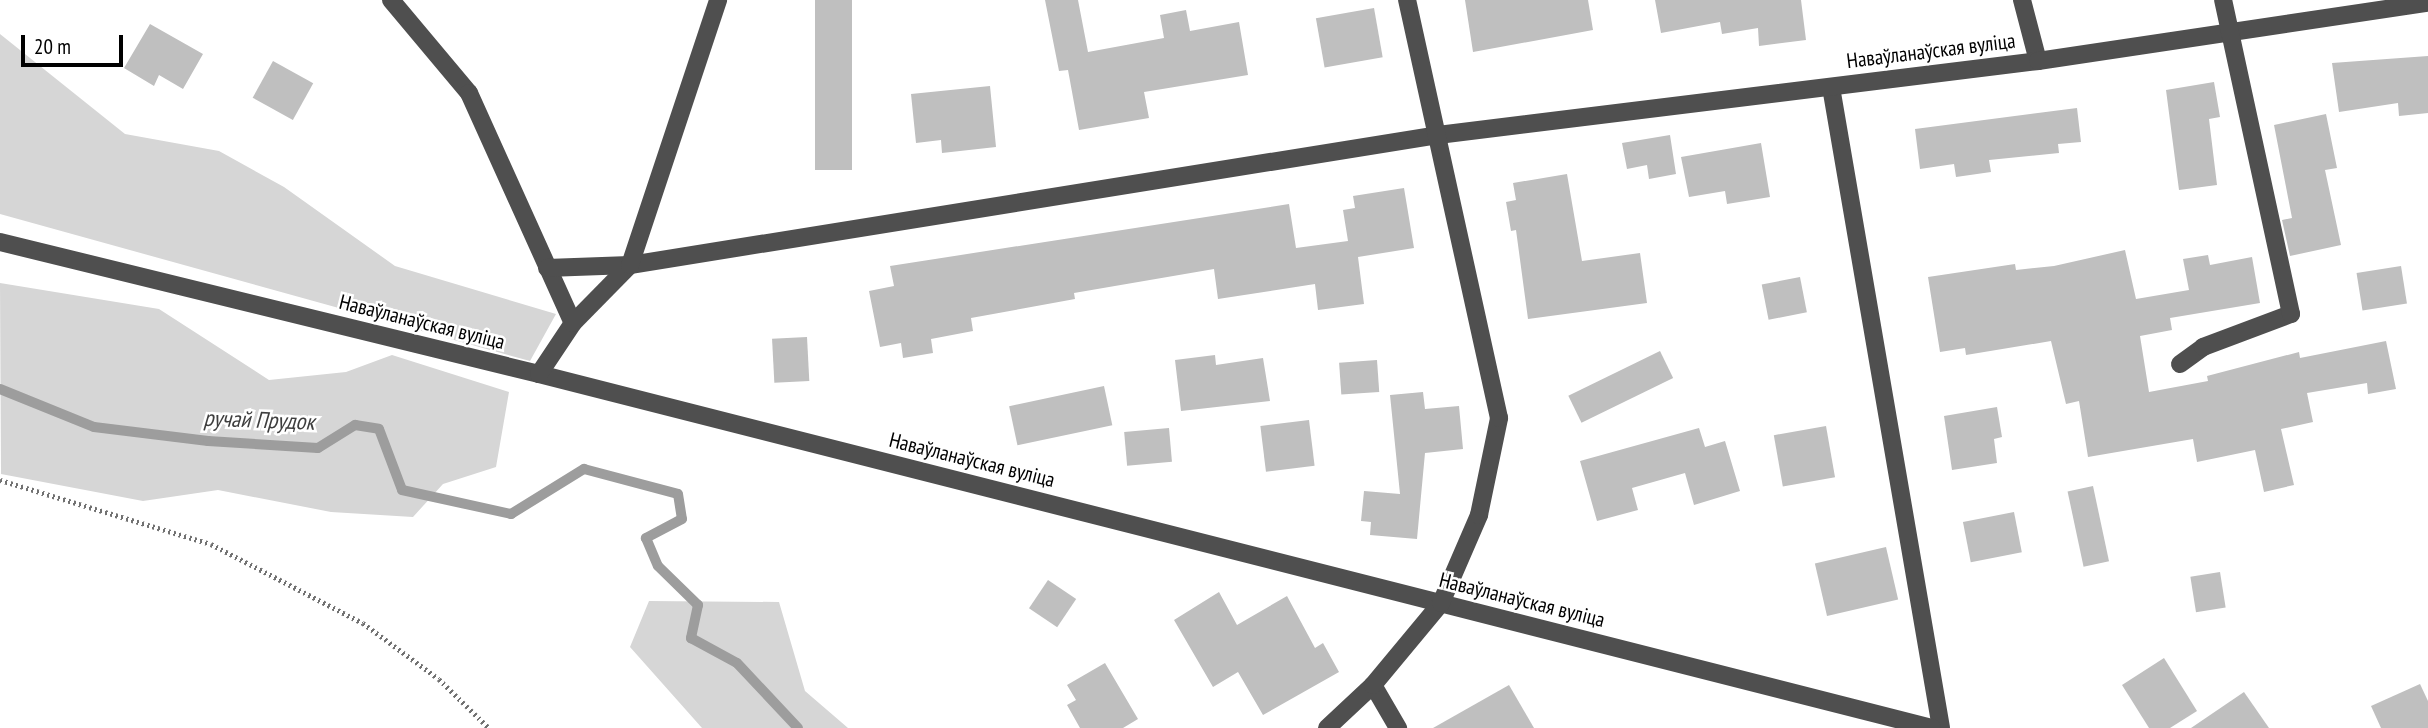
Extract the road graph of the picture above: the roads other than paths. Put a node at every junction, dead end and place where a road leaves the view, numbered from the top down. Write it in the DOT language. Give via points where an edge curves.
graph roads {
  1 [pos="391,0"];
  2 [pos="718,0"];
  3 [pos="1408,0"];
  4 [pos="2022,0"];
  5 [pos="2223,0"];
  6 [pos="2428,2"];
  7 [pos="2229,33"];
  8 [pos="2038,61"];
  9 [pos="1831,87"];
  10 [pos="1438,135"];
  11 [pos="0,242"];
  12 [pos="630,264"];
  13 [pos="547,268"];
  14 [pos="573,323"];
  15 [pos="2180,365"];
  16 [pos="539,374"];
  17 [pos="1441,603"];
  18 [pos="1373,685"];
  19 [pos="1327,728"];
  20 [pos="1398,728"];
  21 [pos="1932,728"];
  22 [pos="1941,728"];
  1 -- 13 [label="street" via="469,93"];
  2 -- 12 [label="street"];
  3 -- 10 [label="street"];
  4 -- 8 [label="street"];
  5 -- 7 [label="street"];
  6 -- 7 [label="street, Наваўланаўская вуліца"];
  7 -- 8 [label="street, Наваўланаўская вуліца"];
  7 -- 15 [label="street" via="2291,314 2203,347"];
  8 -- 9 [label="street, Наваўланаўская вуліца"];
  9 -- 10 [label="street, Наваўланаўская вуліца"];
  9 -- 22 [label="street"];
  10 -- 12 [label="street, Наваўланаўская вуліца"];
  10 -- 17 [label="street" via="1499,418 1479,515"];
  11 -- 16 [label="street, Наваўланаўская вуліца"];
  12 -- 13 [label="street, Наваўланаўская вуліца"];
  12 -- 14 [label="street"];
  13 -- 14 [label="street"];
  14 -- 16 [label="street"];
  16 -- 17 [label="street, Наваўланаўская вуліца"];
  17 -- 18 [label="street"];
  17 -- 21 [label="street, Наваўланаўская вуліца"];
  18 -- 19 [label="street"];
  18 -- 20 [label="street"];
}
